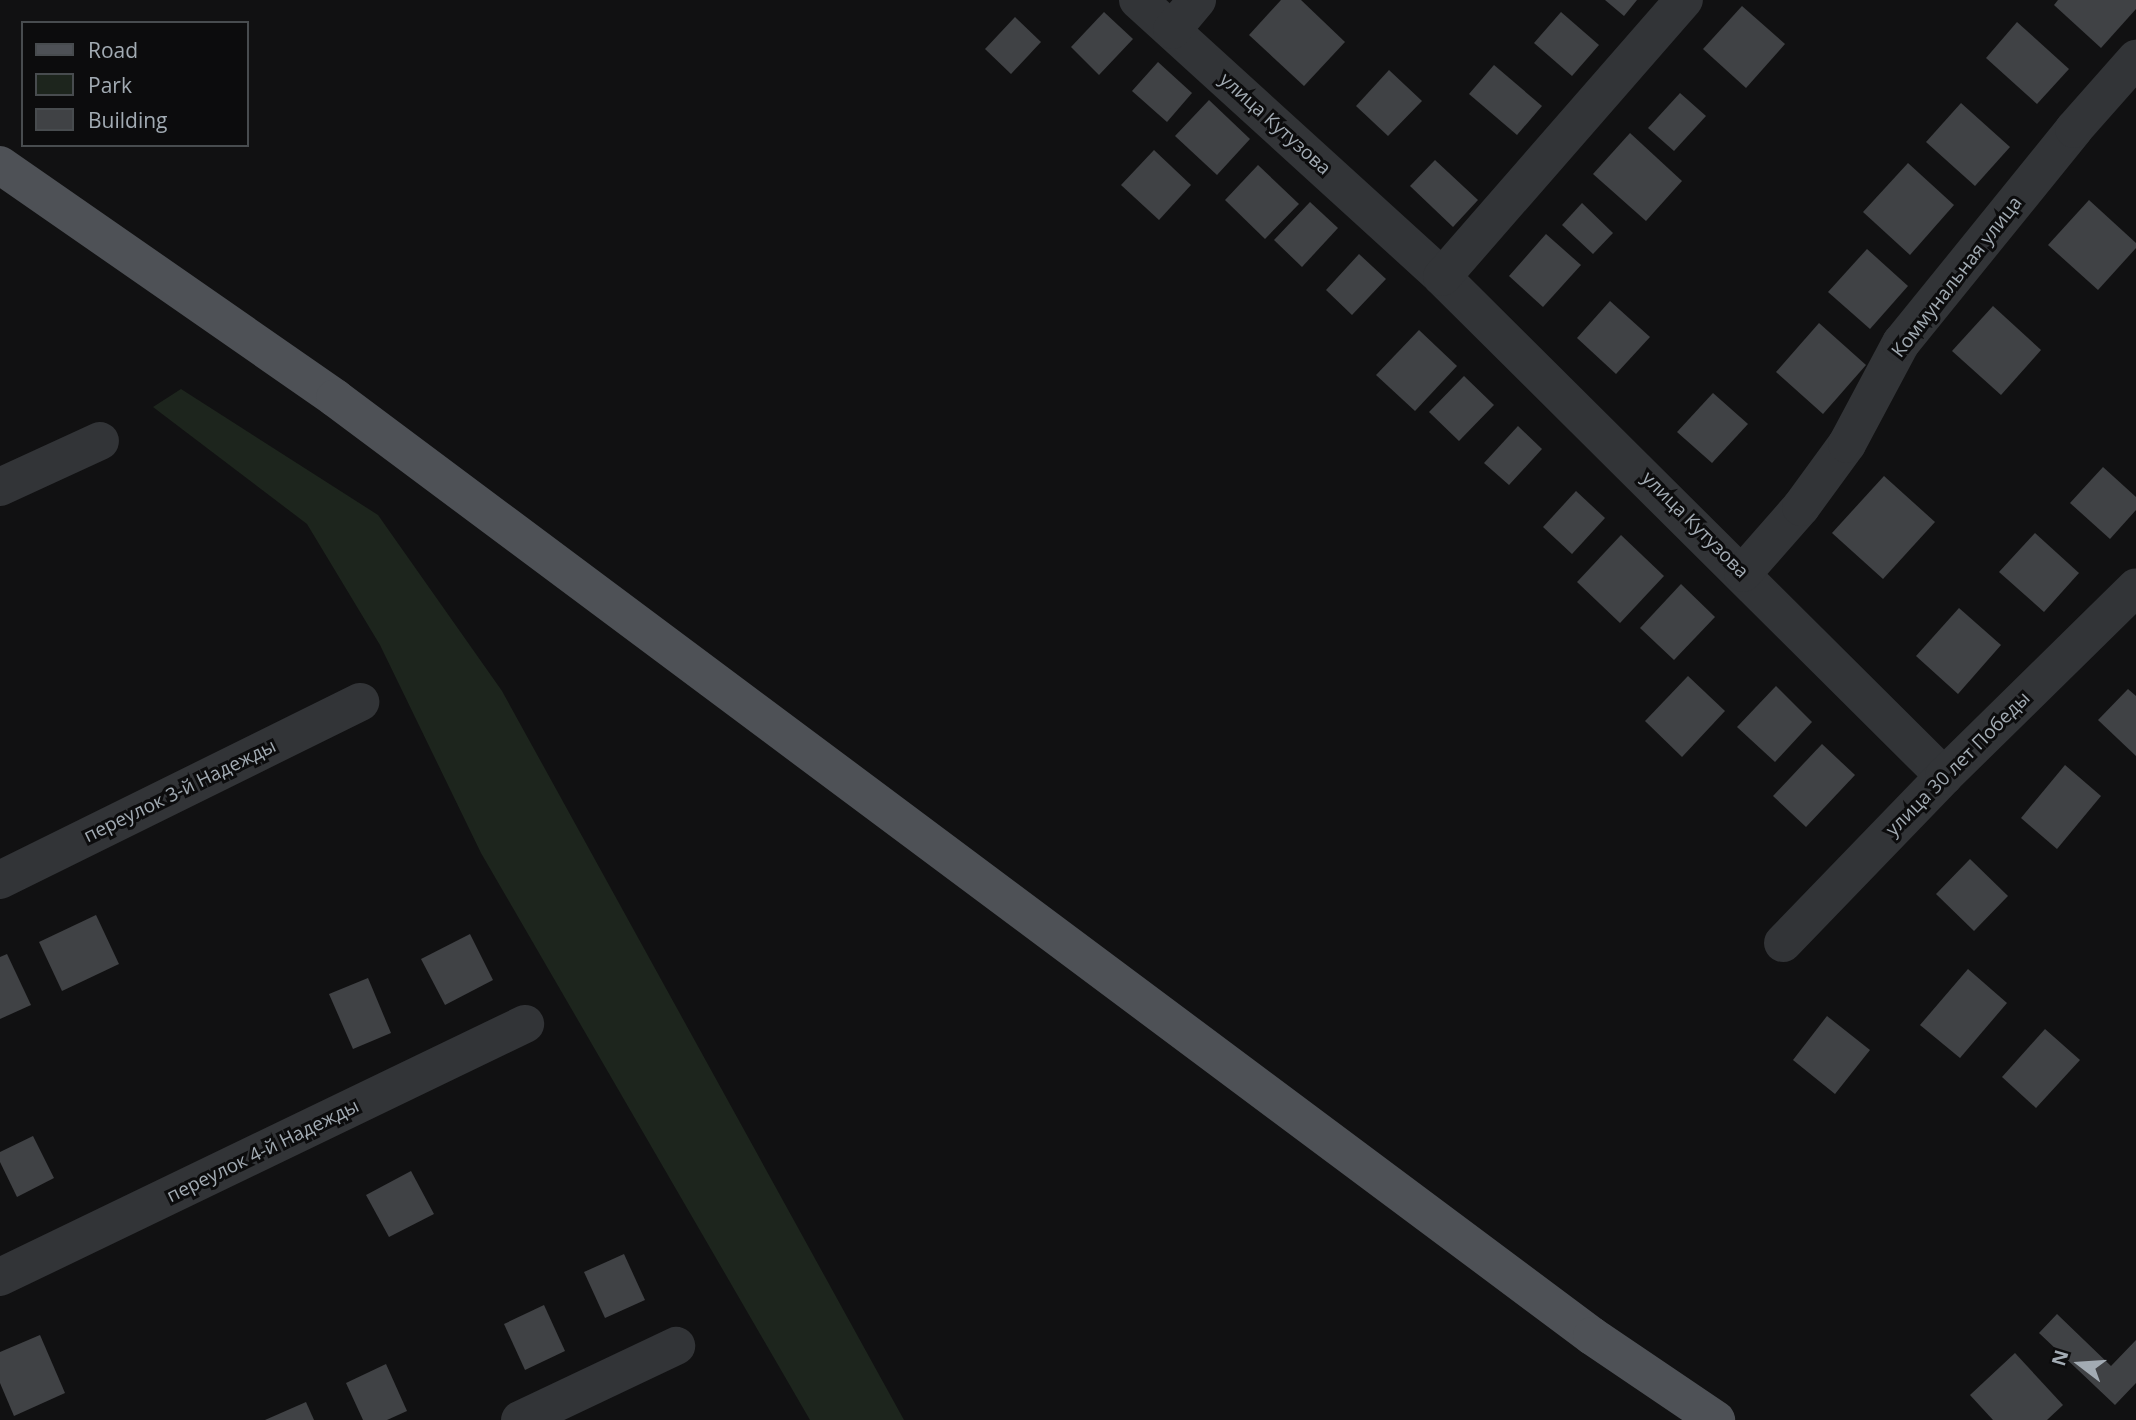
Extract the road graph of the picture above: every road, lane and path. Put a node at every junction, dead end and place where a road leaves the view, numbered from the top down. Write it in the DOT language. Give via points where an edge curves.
graph roads {
  1 [pos="1138,0"];
  2 [pos="1197,0"];
  3 [pos="1684,0"];
  4 [pos="1172,30"];
  5 [pos="2136,60"];
  6 [pos="0,164"];
  7 [pos="1442,277"];
  8 [pos="100,441"];
  9 [pos="0,487"];
  10 [pos="1743,573"];
  11 [pos="2133,597"];
  12 [pos="360,702"];
  13 [pos="1944,776"];
  14 [pos="0,880"];
  15 [pos="1783,943"];
  16 [pos="525,1024"];
  17 [pos="0,1277"];
  18 [pos="676,1346"];
  19 [pos="520,1420"];
  20 [pos="1716,1420"];
  1 -- 4 [label="street, улица Кутузова"];
  2 -- 4 [label="street"];
  3 -- 7 [label="street"];
  4 -- 7 [label="street, улица Кутузова"];
  5 -- 10 [label="street, Коммунальная улица" via="1901,343 1847,444 1801,507"];
  6 -- 20 [label="main road" via="335,398 1592,1336"];
  7 -- 10 [label="street, улица Кутузова"];
  8 -- 9 [label="street"];
  10 -- 13 [label="street, улица Кутузова"];
  11 -- 13 [label="street, улица 30 лет Победы"];
  12 -- 14 [label="street, переулок 3-й Надежды"];
  13 -- 15 [label="street, улица 30 лет Победы"];
  16 -- 17 [label="street, переулок 4-й Надежды"];
  18 -- 19 [label="street"];
}
